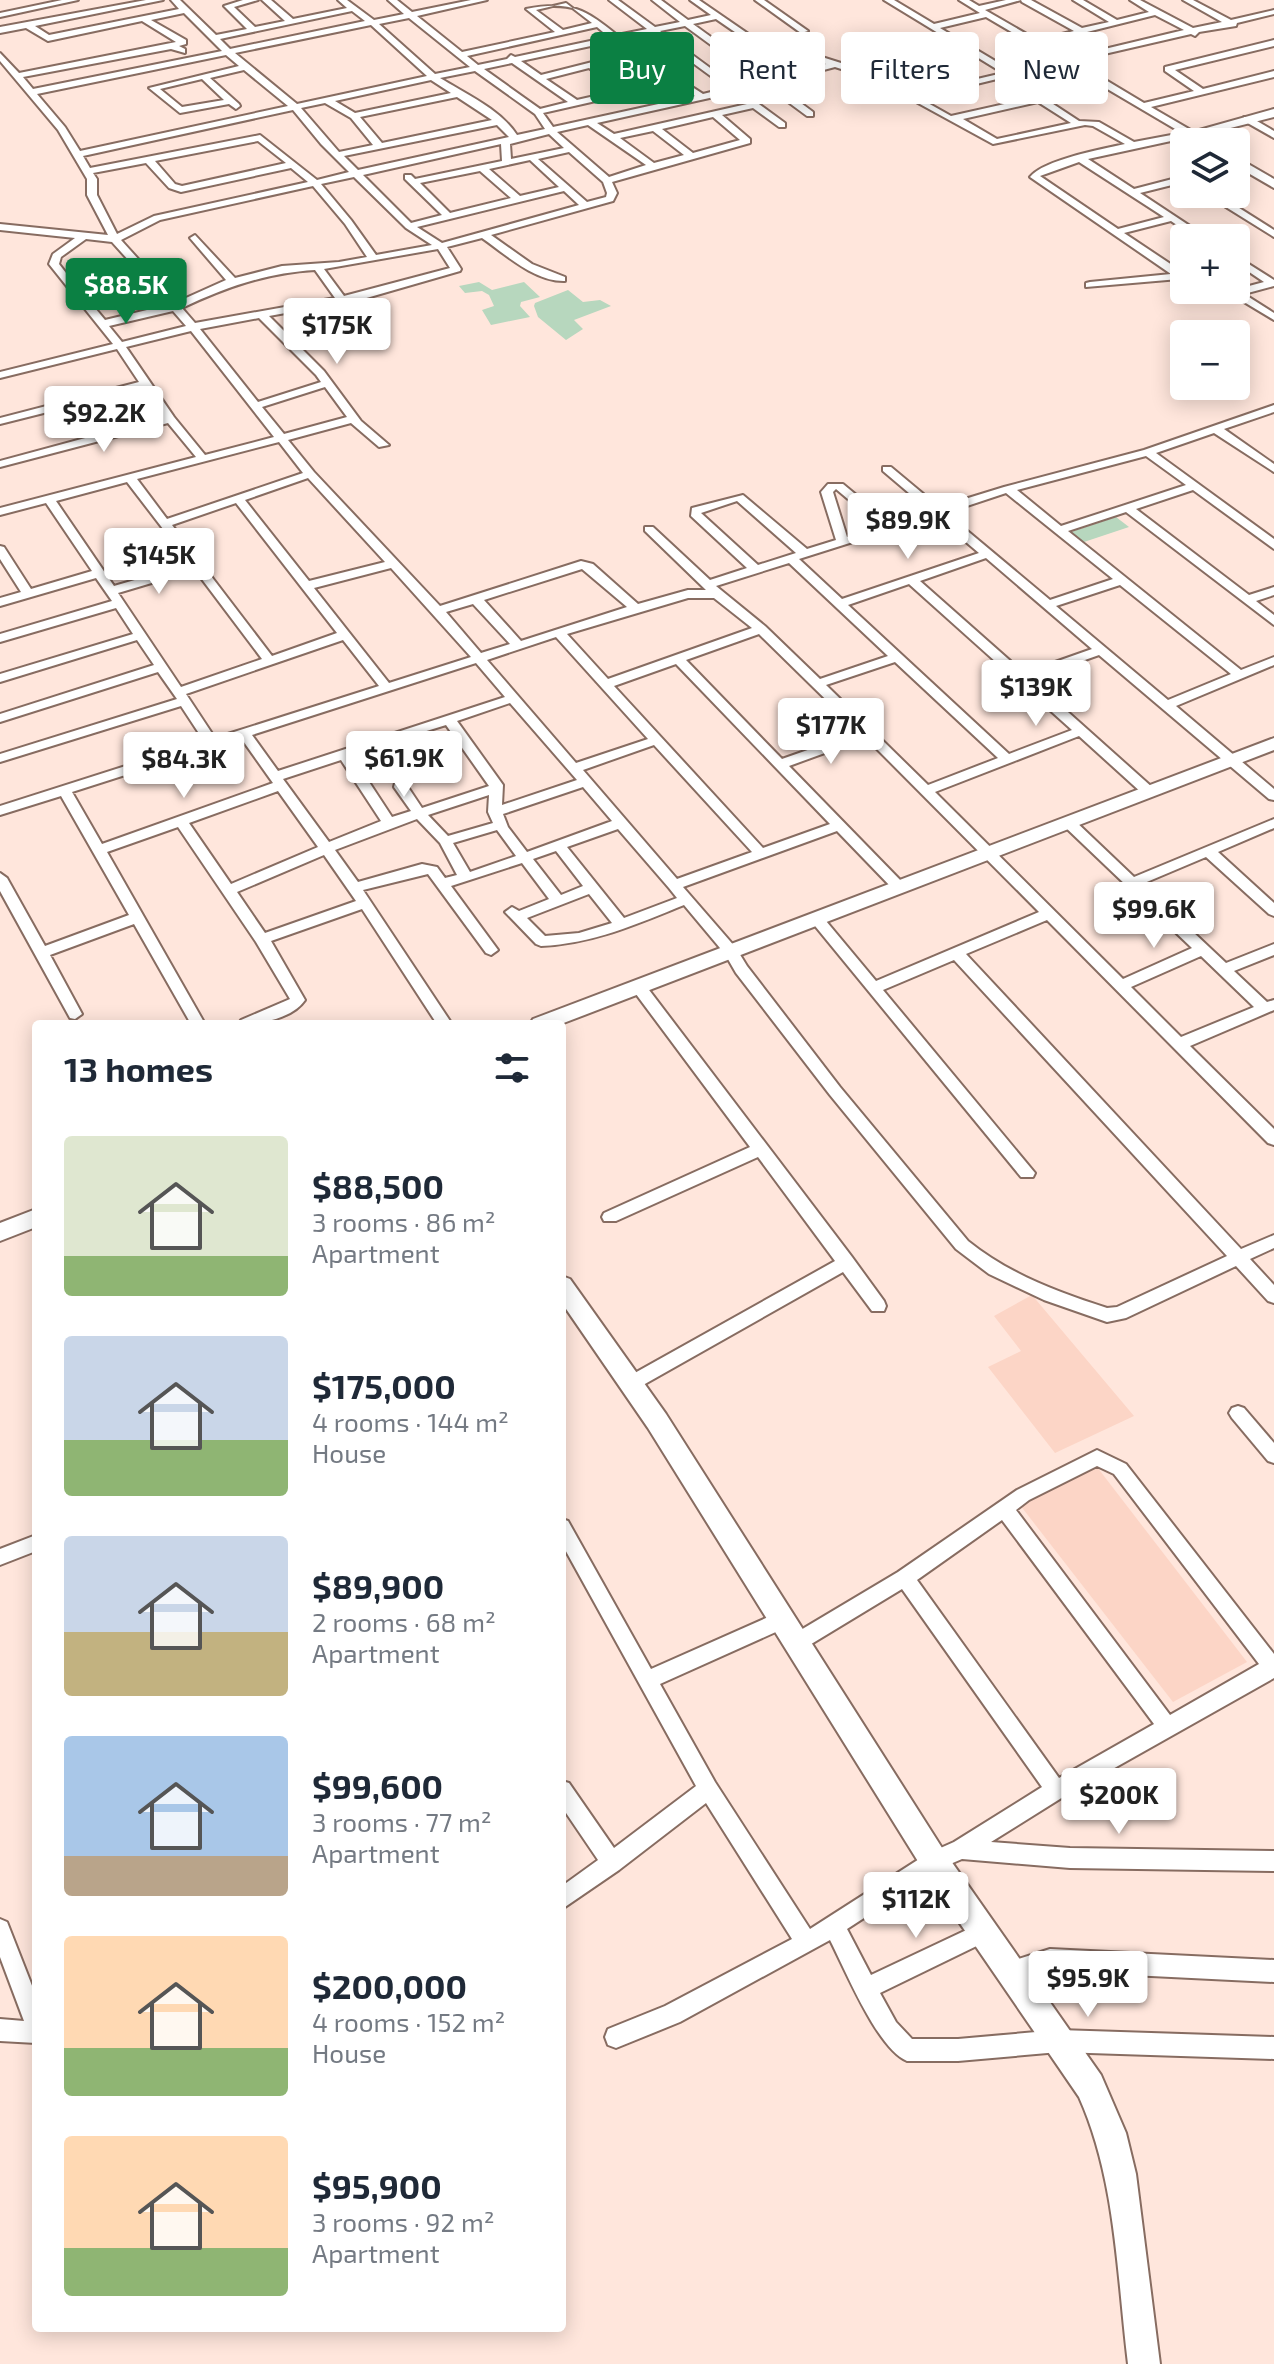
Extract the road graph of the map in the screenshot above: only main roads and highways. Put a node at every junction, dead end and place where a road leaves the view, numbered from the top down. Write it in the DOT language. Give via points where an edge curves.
graph roads {
  1 [pos="1274,113"];
  2 [pos="1213,128"];
  3 [pos="1250,169"];
  4 [pos="1274,184"];
  5 [pos="1274,744"];
  6 [pos="550,1020"];
  7 [pos="32,1220"];
  8 [pos="0,1232"];
  9 [pos="566,1291"];
  10 [pos="1144,2364"];
  1 -- 2 [label="main road"];
  3 -- 4 [label="main road"];
  5 -- 6 [label="main road"];
  7 -- 8 [label="main road"];
  9 -- 10 [label="main road" via="657,1421 934,1861 1090,2086 1111,2133 1120,2174"];
}
